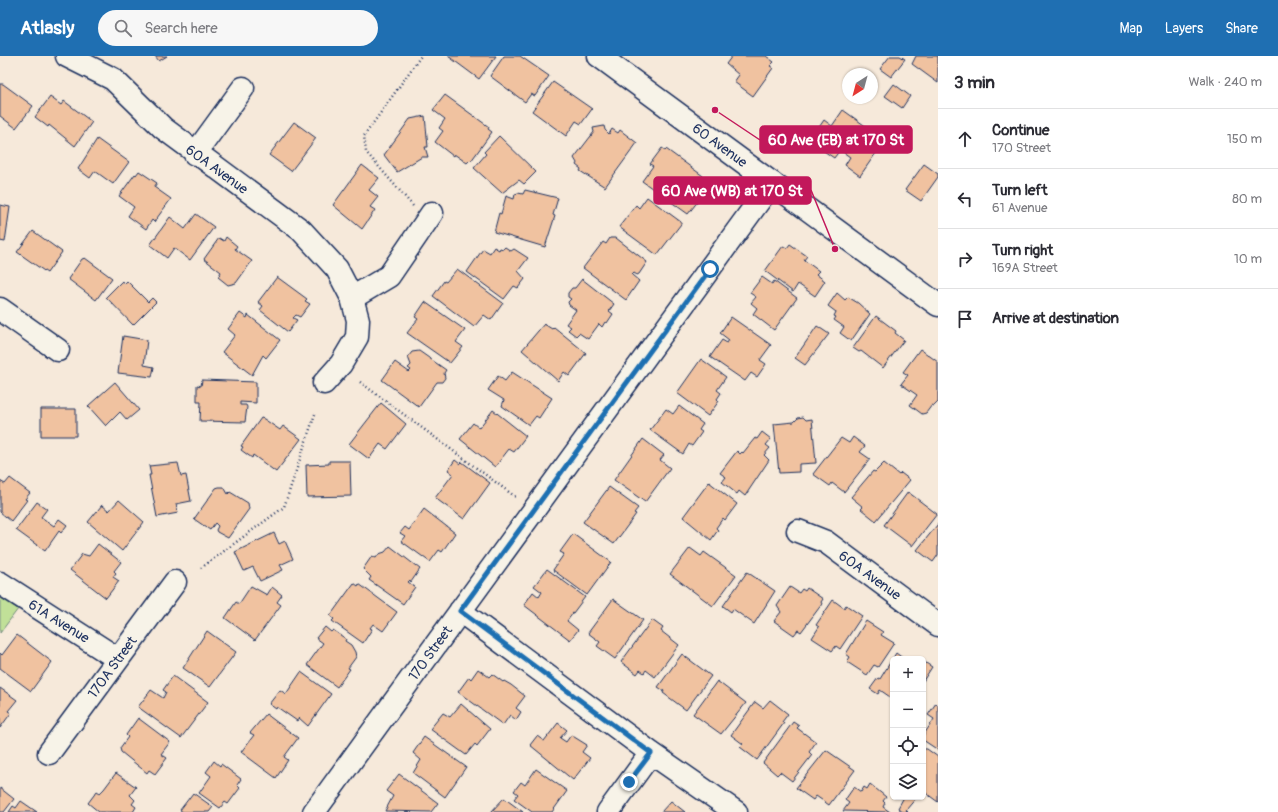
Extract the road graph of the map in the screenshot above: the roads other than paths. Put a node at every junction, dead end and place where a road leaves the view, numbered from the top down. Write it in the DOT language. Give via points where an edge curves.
graph roads {
  1 [pos="67,56"];
  2 [pos="598,56"];
  3 [pos="243,88"];
  4 [pos="195,154"];
  5 [pos="772,184"];
  6 [pos="429,217"];
  7 [pos="352,298"];
  8 [pos="938,305"];
  9 [pos="0,309"];
  10 [pos="58,350"];
  11 [pos="324,383"];
  12 [pos="798,531"];
  13 [pos="175,582"];
  14 [pos="0,583"];
  15 [pos="460,611"];
  16 [pos="938,625"];
  17 [pos="118,659"];
  18 [pos="49,753"];
  19 [pos="651,753"];
  20 [pos="314,812"];
  21 [pos="608,812"];
  22 [pos="736,812"];
  1 -- 4 [label="street, 60A Avenue" via="113,79 162,128"];
  2 -- 5 [label="street, 60 Avenue"];
  3 -- 4 [label="street"];
  4 -- 7 [label="street, 60A Avenue" via="301,230 337,269"];
  5 -- 8 [label="street, 60 Avenue"];
  5 -- 15 [label="street, 170 Street"];
  6 -- 7 [label="street" via="389,276"];
  7 -- 11 [label="street" via="358,320 357,337"];
  9 -- 10 [label="street"];
  12 -- 16 [label="street, 60A Avenue" via="826,542"];
  13 -- 17 [label="street, 170A Street"];
  14 -- 17 [label="street, 61A Avenue"];
  15 -- 19 [label="street"];
  15 -- 20 [label="street, 170 Street"];
  17 -- 18 [label="street, 170A Street"];
  19 -- 21 [label="street"];
  19 -- 22 [label="street"];
}
